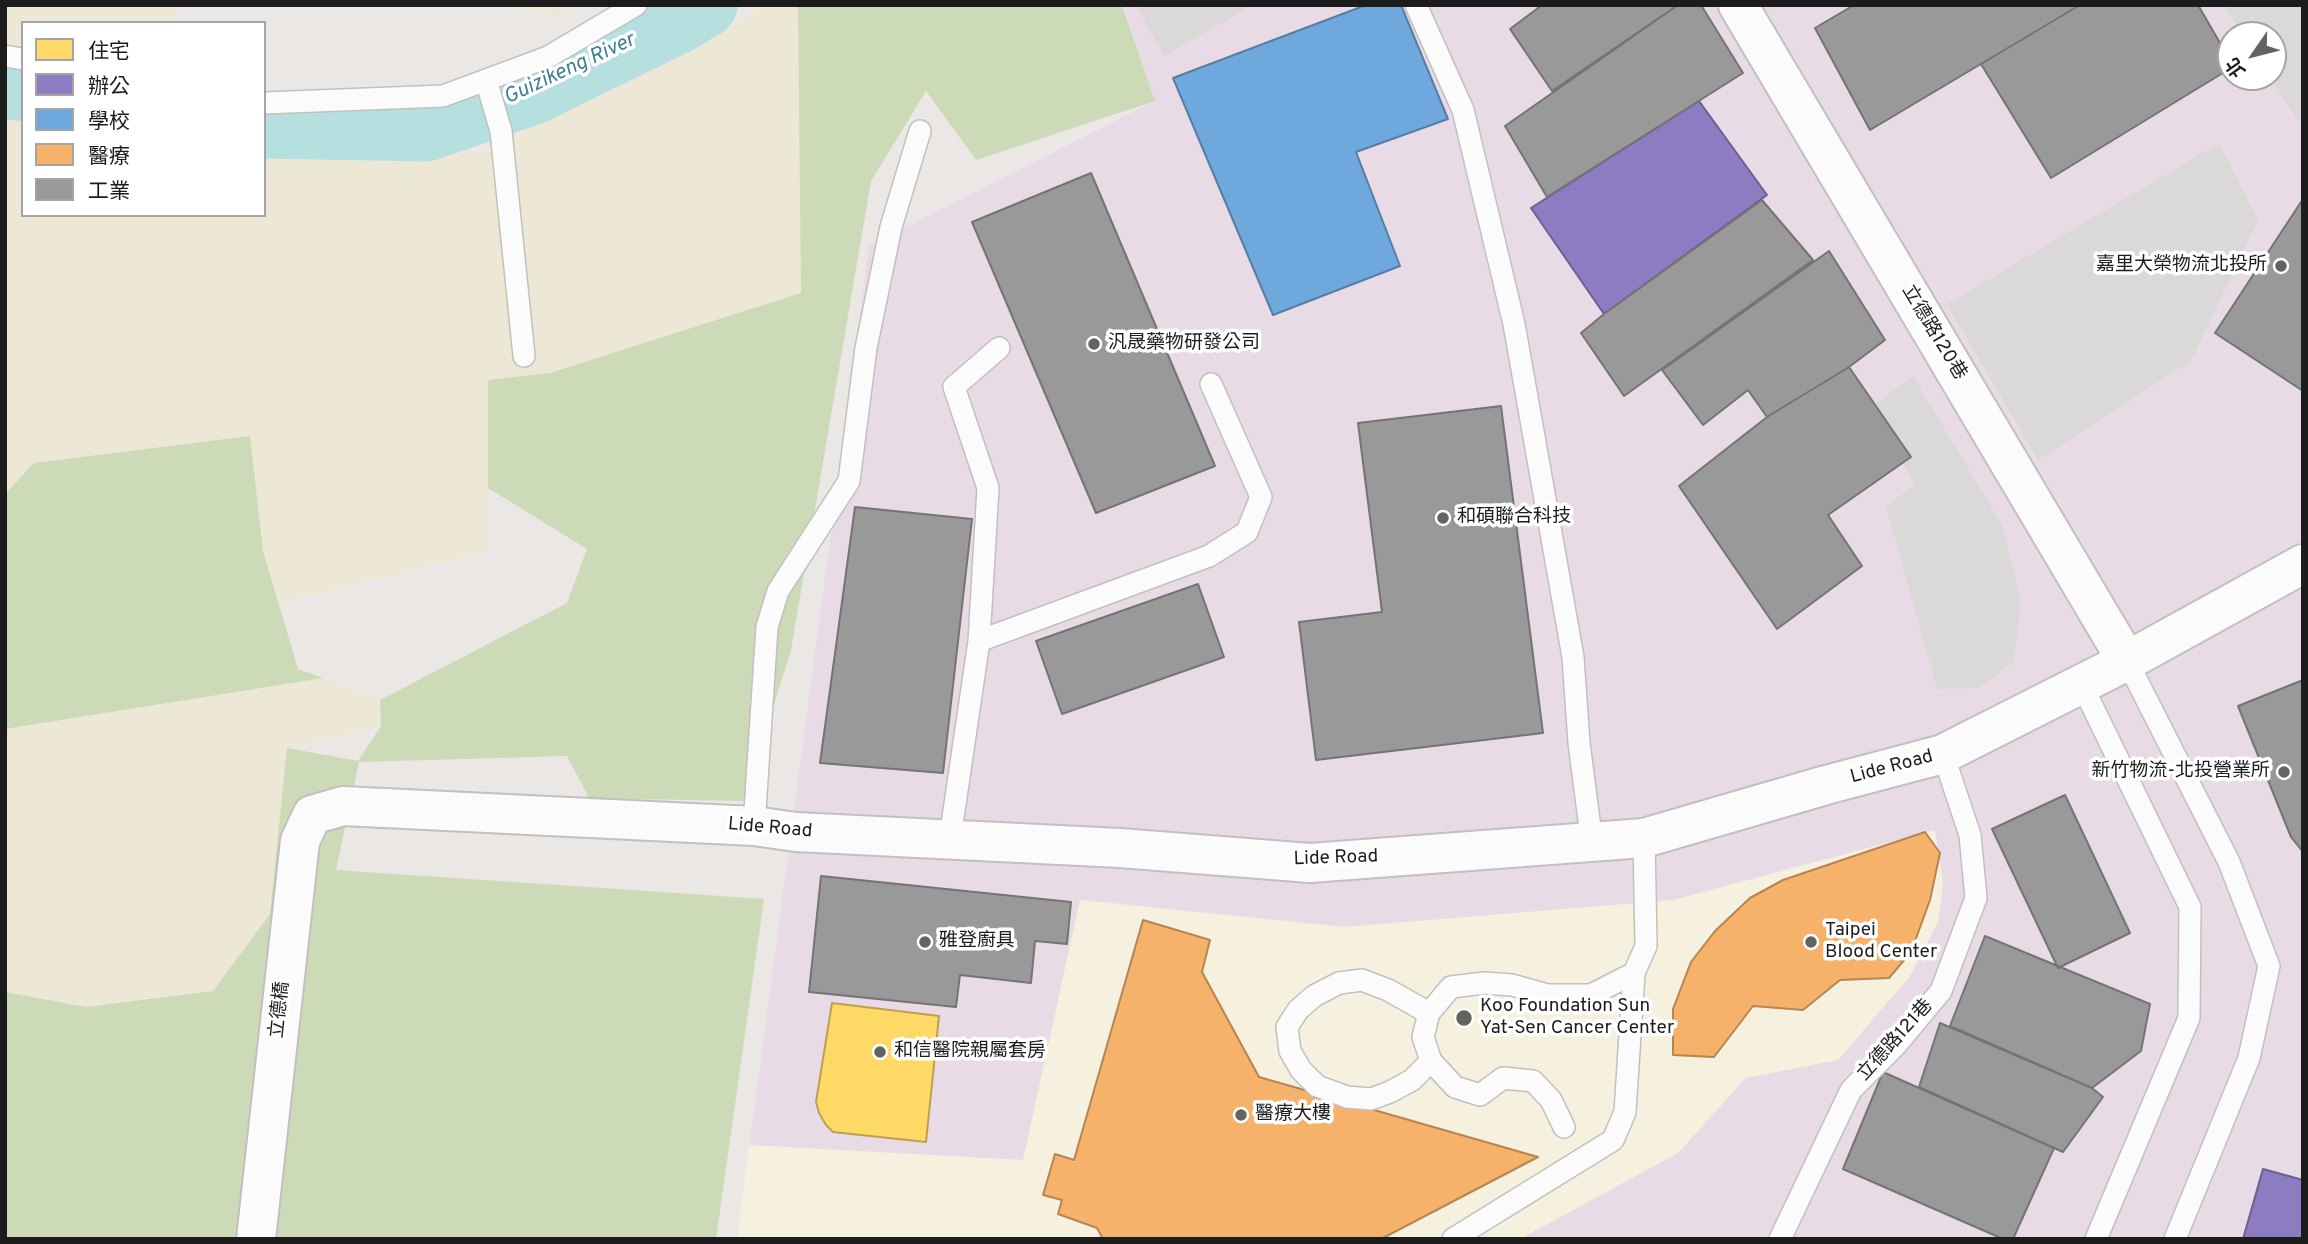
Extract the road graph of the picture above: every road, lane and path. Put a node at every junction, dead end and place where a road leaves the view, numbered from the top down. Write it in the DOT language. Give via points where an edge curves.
graph roads {
  1 [pos="636,5"];
  2 [pos="1416,5"];
  3 [pos="1738,5"];
  4 [pos="486,80"];
  5 [pos="266,103"];
  6 [pos="920,131"];
  7 [pos="999,348"];
  8 [pos="524,356"];
  9 [pos="1212,384"];
  10 [pos="2303,564"];
  11 [pos="979,641"];
  12 [pos="2127,661"];
  13 [pos="2081,683"];
  14 [pos="1943,754"];
  15 [pos="312,816"];
  16 [pos="754,826"];
  17 [pos="950,838"];
  18 [pos="1644,838"];
  19 [pos="1592,843"];
  20 [pos="1634,973"];
  21 [pos="1429,1013"];
  22 [pos="1431,1061"];
  23 [pos="1564,1127"];
  24 [pos="258,1222"];
  25 [pos="1453,1239"];
  26 [pos="1780,1239"];
  27 [pos="2096,1239"];
  28 [pos="2175,1239"];
  1 -- 4 [label="lane" via="548,57"];
  2 -- 19 [label="lane" via="1463,110 1514,324 1573,657"];
  3 -- 12 [label="street, 立德路120巷"];
  4 -- 5 [label="lane" via="443,96"];
  4 -- 8 [label="lane" via="501,131"];
  6 -- 16 [label="lane" via="891,227 866,348 849,481 778,591 767,627"];
  7 -- 11 [label="lane" via="954,387 988,488"];
  9 -- 11 [label="lane" via="1261,498 1247,532 1209,556"];
  10 -- 12 [label="street, Lide Road"];
  11 -- 17 [label="lane"];
  12 -- 13 [label="street, Lide Road"];
  12 -- 28 [label="lane" via="2229,862 2269,966 2249,1058"];
  13 -- 14 [label="street, Lide Road"];
  13 -- 27 [label="lane" via="2190,907 2189,1017"];
  14 -- 18 [label="street, Lide Road"];
  14 -- 26 [label="lane, 立德路121巷" via="1970,835 1976,898 1941,991 1851,1090"];
  15 -- 16 [label="street, Lide Road" via="343,806"];
  15 -- 24 [label="street, 立德橋" via="300,841"];
  16 -- 17 [label="street, Lide Road"];
  17 -- 19 [label="street, Lide Road" via="1310,863"];
  18 -- 19 [label="street, Lide Road"];
  18 -- 20 [label="lane" via="1646,946"];
  20 -- 21 [label="lane" via="1591,995 1548,996 1512,985 1484,983 1451,987"];
  20 -- 25 [label="lane" via="1625,1112 1613,1140"];
  21 -- 22 [label="lane" via="1423,1037"];
  21 -- 22 [label="lane" via="1362,980 1339,983 1314,996 1287,1027 1290,1051 1300,1070 1318,1086 1347,1097 1371,1099 1391,1092"];
  22 -- 23 [label="lane" via="1455,1087 1480,1095 1503,1078 1533,1081 1551,1100"];
}
